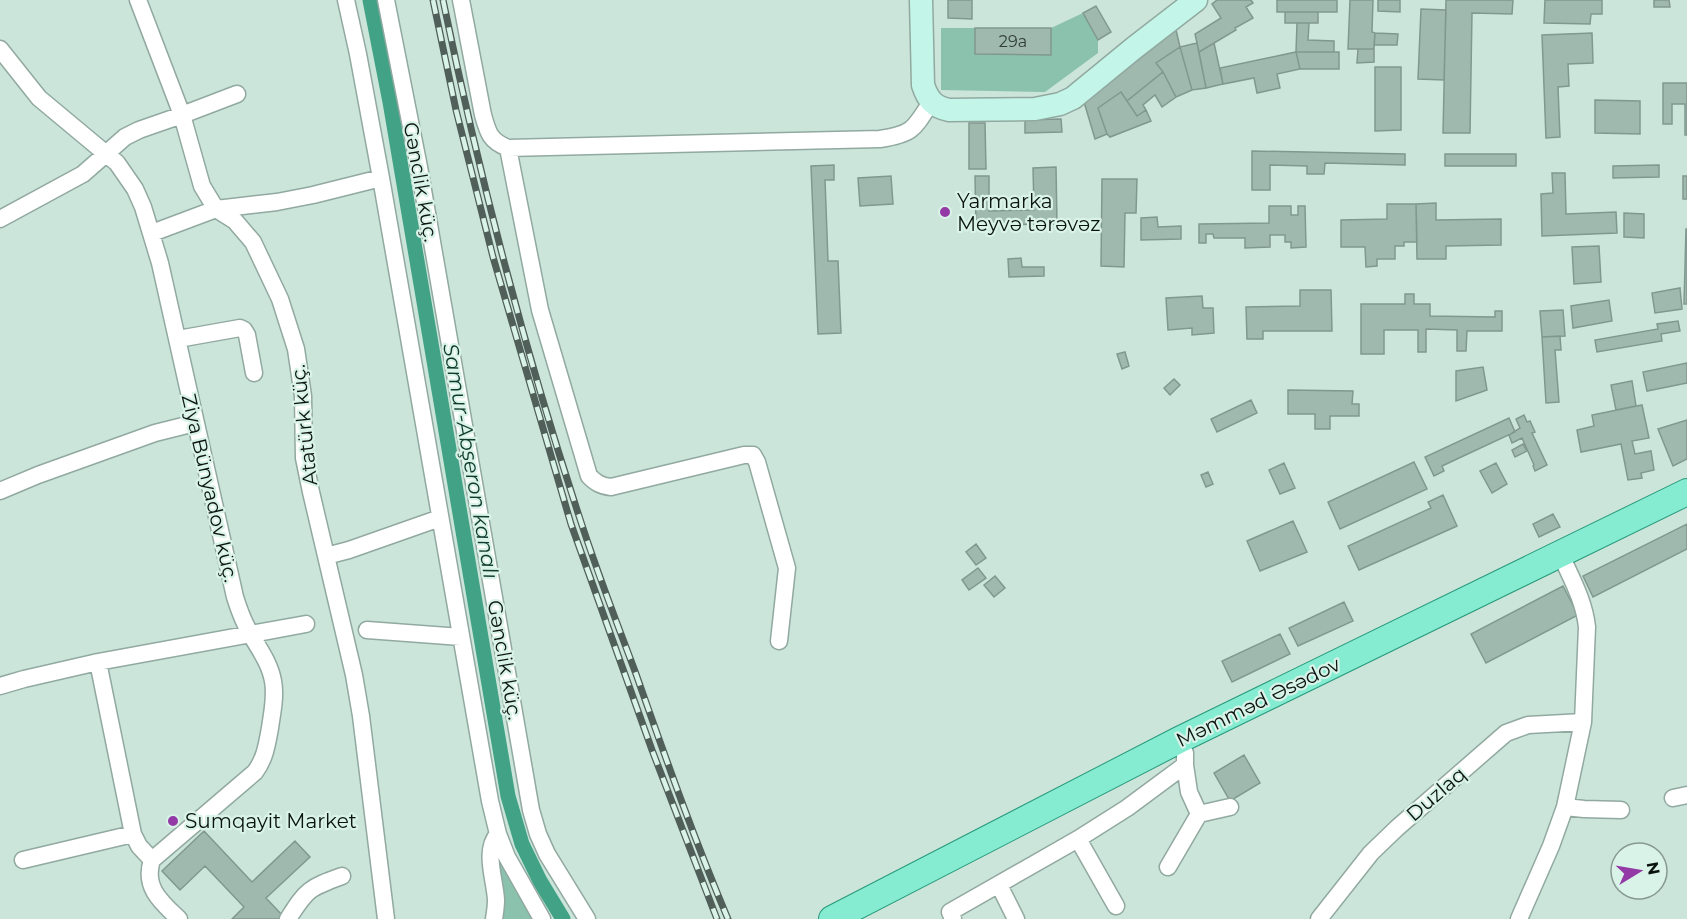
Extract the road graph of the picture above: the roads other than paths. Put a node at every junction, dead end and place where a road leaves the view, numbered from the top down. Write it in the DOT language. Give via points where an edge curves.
graph roads {
  1 [pos="138,0"];
  2 [pos="346,0"];
  3 [pos="386,0"];
  4 [pos="461,0"];
  5 [pos="921,0"];
  6 [pos="1196,0"];
  7 [pos="0,49"];
  8 [pos="237,94"];
  9 [pos="932,102"];
  10 [pos="182,115"];
  11 [pos="508,148"];
  12 [pos="106,152"];
  13 [pos="381,178"];
  14 [pos="216,209"];
  15 [pos="0,219"];
  16 [pos="152,233"];
  17 [pos="178,339"];
  18 [pos="254,374"];
  19 [pos="195,423"];
  20 [pos="0,491"];
  21 [pos="1687,492"];
  22 [pos="440,518"];
  23 [pos="1560,554"];
  24 [pos="326,556"];
  25 [pos="306,624"];
  26 [pos="367,630"];
  27 [pos="251,635"];
  28 [pos="461,637"];
  29 [pos="779,641"];
  30 [pos="98,662"];
  31 [pos="0,686"];
  32 [pos="1583,722"];
  33 [pos="1182,752"];
  34 [pos="1230,807"];
  35 [pos="1565,807"];
  36 [pos="1621,810"];
  37 [pos="1199,814"];
  38 [pos="133,834"];
  39 [pos="498,834"];
  40 [pos="1078,839"];
  41 [pos="23,860"];
  42 [pos="152,860"];
  43 [pos="1168,867"];
  44 [pos="342,876"];
  45 [pos="999,885"];
  46 [pos="1116,906"];
  47 [pos="947,917"];
  48 [pos="179,919"];
  49 [pos="288,919"];
  50 [pos="386,919"];
  51 [pos="494,919"];
  52 [pos="542,919"];
  53 [pos="587,919"];
  54 [pos="832,919"];
  55 [pos="1016,919"];
  56 [pos="1319,919"];
  57 [pos="1519,919"];
  1 -- 10 [label="street, Atatürk küç."];
  2 -- 13 [label="street, Gənclik küç."];
  3 -- 53 [label="street, Gənclik küç." via="419,167 531,810 547,854"];
  4 -- 11 [label="street" via="486,124 496,143"];
  5 -- 9 [label="street" via="922,79"];
  6 -- 9 [label="street" via="1073,98 1060,104 1035,109 949,110"];
  7 -- 12 [label="street, Ziya Bünyadov küç." via="39,98"];
  8 -- 10 [label="street"];
  9 -- 11 [label="street" via="914,128 880,139"];
  10 -- 12 [label="street" via="139,130"];
  10 -- 14 [label="street, Atatürk küç." via="202,186"];
  11 -- 29 [label="street" via="540,310 589,476 595,483 611,487 753,455 786,568"];
  12 -- 15 [label="street" via="83,174"];
  12 -- 16 [label="street, Ziya Bünyadov küç." via="135,189"];
  13 -- 14 [label="street" via="277,202"];
  13 -- 22 [label="street, Gənclik küç."];
  14 -- 16 [label="street"];
  14 -- 24 [label="street, Atatürk küç." via="235,221 253,242 288,321 301,374 304,458"];
  16 -- 17 [label="street, Ziya Bünyadov küç."];
  17 -- 18 [label="street" via="240,328 247,335"];
  17 -- 19 [label="street, Ziya Bünyadov küç."];
  19 -- 20 [label="street" via="144,436"];
  19 -- 27 [label="street, Ziya Bünyadov küç." via="235,597"];
  21 -- 23 [label="main road, Məmməd Əsədov"];
  22 -- 24 [label="street"];
  22 -- 28 [label="street, Gənclik küç."];
  23 -- 32 [label="street" via="1586,614"];
  23 -- 33 [label="main road, Məmməd Əsədov"];
  24 -- 50 [label="street, Atatürk küç." via="361,716"];
  25 -- 27 [label="street"];
  26 -- 28 [label="street"];
  27 -- 30 [label="street"];
  27 -- 42 [label="street, Ziya Bünyadov küç." via="266,660 273,683 264,758 255,771"];
  28 -- 39 [label="street, Gənclik küç."];
  30 -- 31 [label="street"];
  30 -- 38 [label="street"];
  32 -- 35 [label="street"];
  32 -- 56 [label="street, Duzlaq" via="1528,725 1506,733 1371,853"];
  33 -- 37 [label="street" via="1189,792"];
  33 -- 40 [label="street" via="1127,808"];
  33 -- 54 [label="main road, Məmməd Əsədov"];
  34 -- 37 [label="street"];
  35 -- 36 [label="street"];
  35 -- 57 [label="street"];
  37 -- 43 [label="street"];
  38 -- 41 [label="street"];
  38 -- 42 [label="street"];
  39 -- 51 [label="street, Gənclik küç." via="490,850 496,901"];
  39 -- 52 [label="street"];
  40 -- 45 [label="street"];
  40 -- 46 [label="street"];
  42 -- 48 [label="street" via="149,871 153,891"];
  44 -- 49 [label="street" via="309,890"];
  45 -- 47 [label="street"];
  45 -- 55 [label="street"];
}
